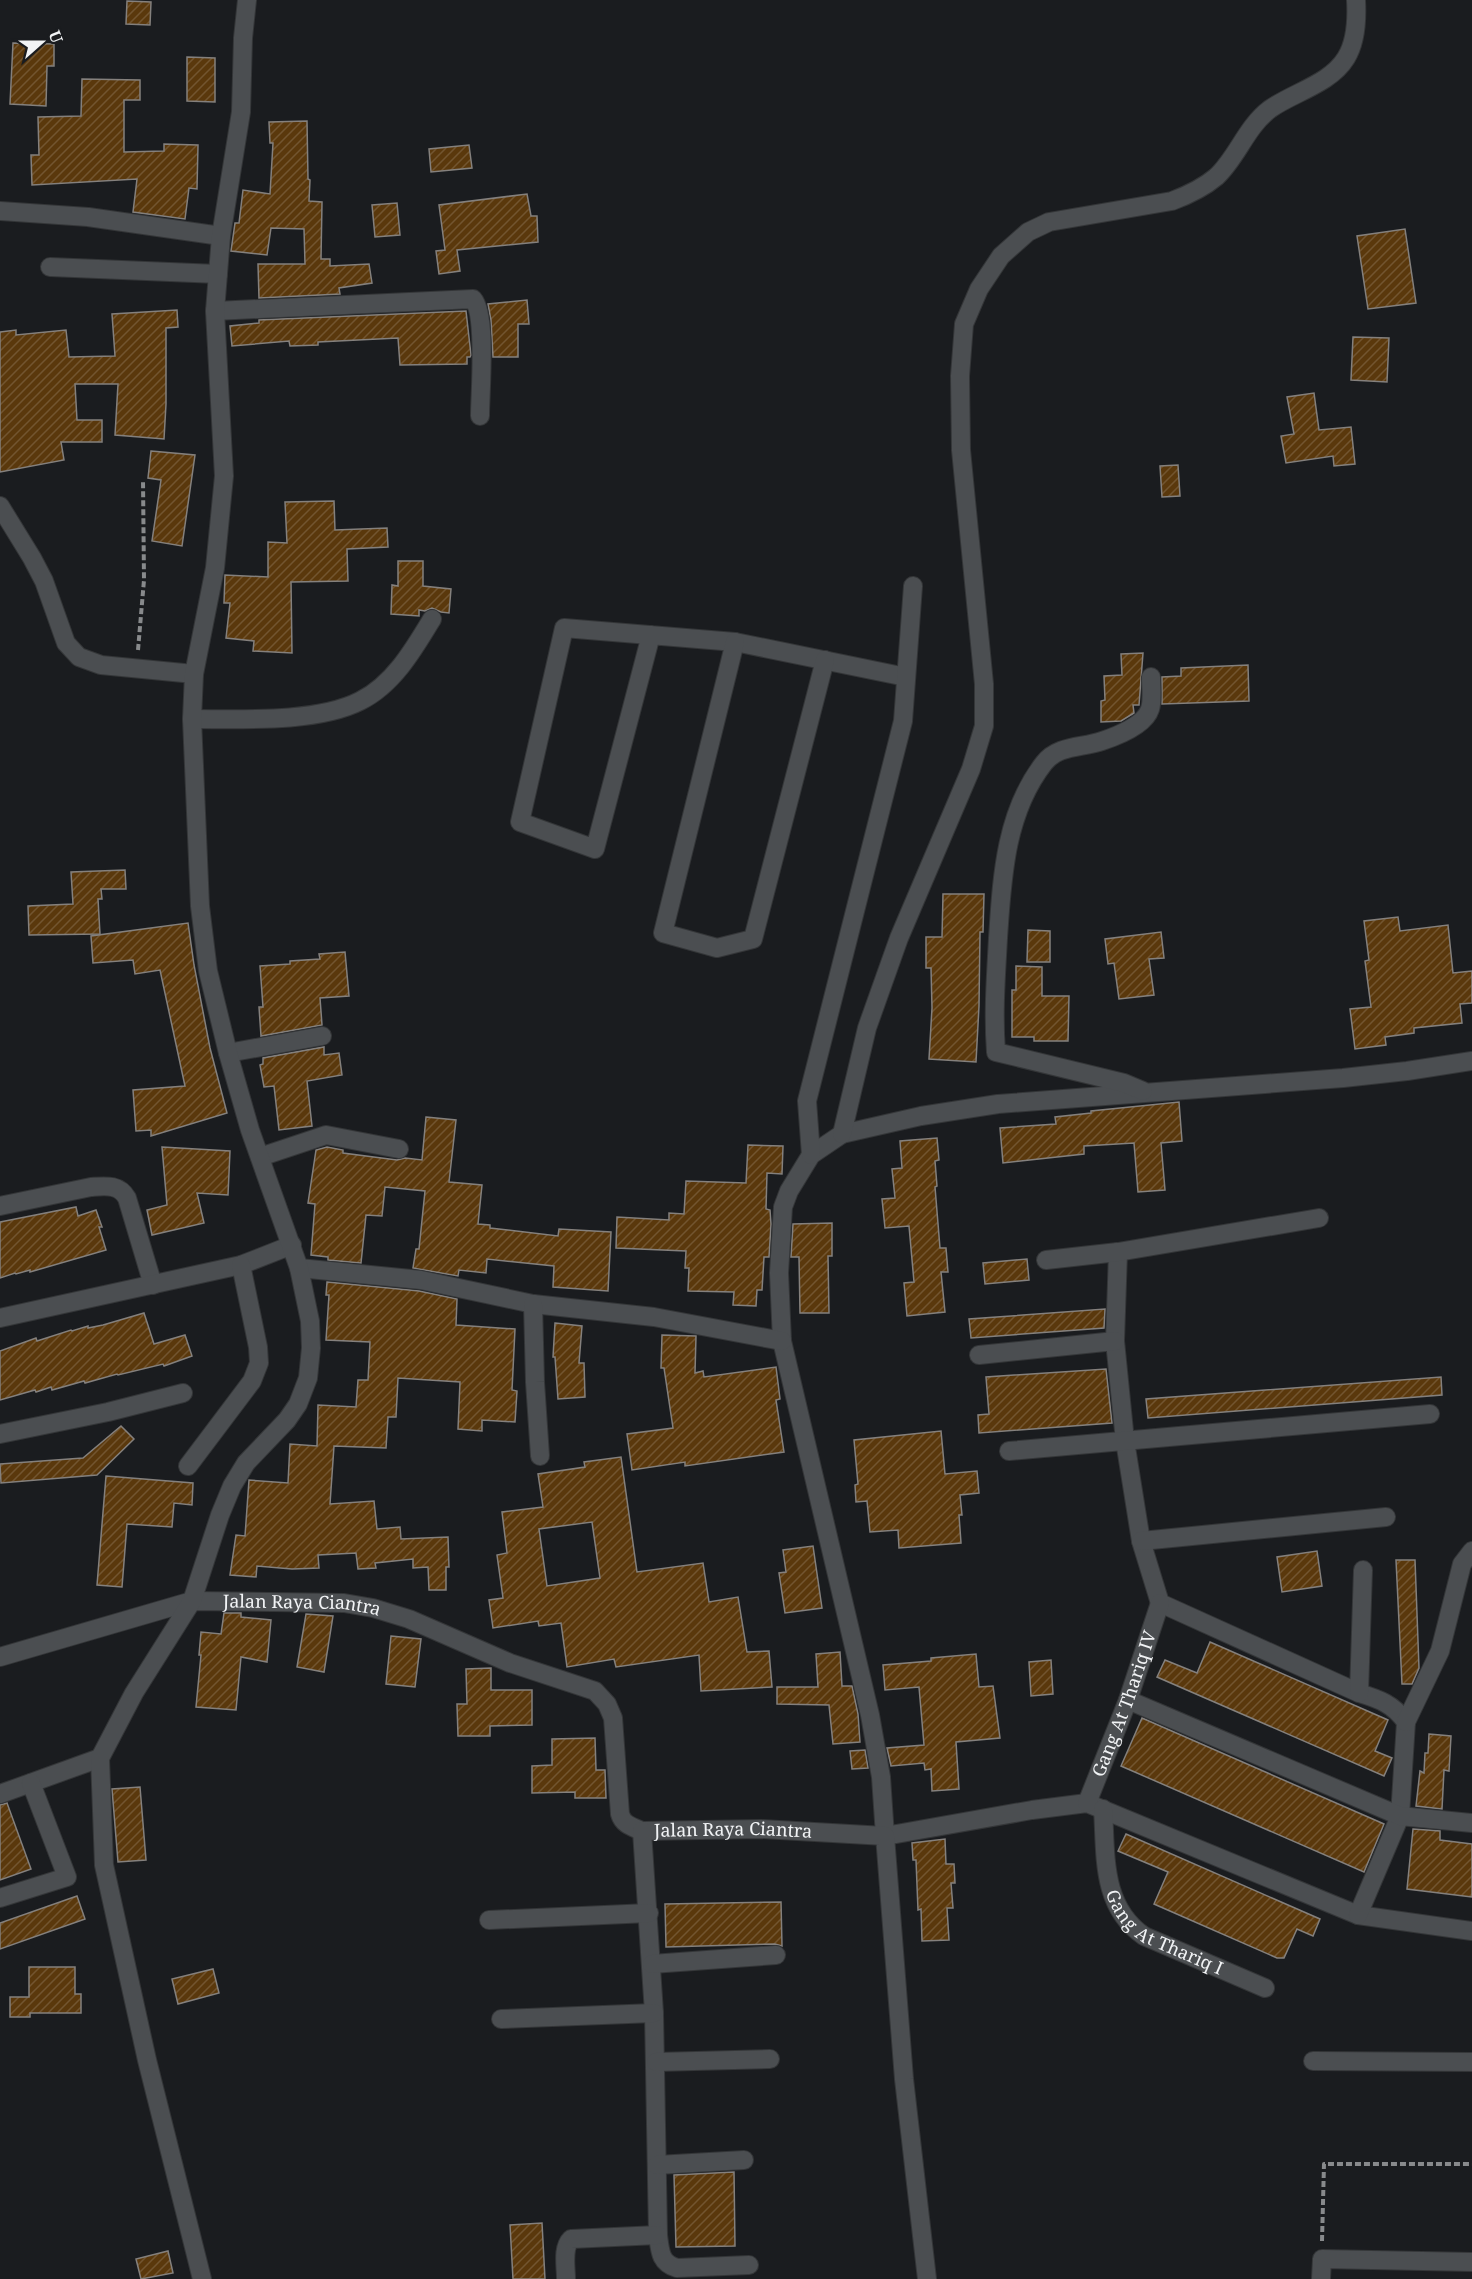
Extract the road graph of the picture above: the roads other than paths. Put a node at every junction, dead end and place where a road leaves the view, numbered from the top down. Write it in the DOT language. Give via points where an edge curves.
graph roads {
  1 [pos="247,0"];
  2 [pos="1356,0"];
  3 [pos="0,211"];
  4 [pos="221,236"];
  5 [pos="50,267"];
  6 [pos="218,273"];
  7 [pos="215,311"];
  8 [pos="480,416"];
  9 [pos="0,506"];
  10 [pos="913,586"];
  11 [pos="432,619"];
  12 [pos="651,635"];
  13 [pos="735,642"];
  14 [pos="825,660"];
  15 [pos="194,674"];
  16 [pos="906,677"];
  17 [pos="1151,677"];
  18 [pos="192,719"];
  19 [pos="322,1036"];
  20 [pos="228,1053"];
  21 [pos="1472,1060"];
  22 [pos="1147,1093"];
  23 [pos="842,1134"];
  24 [pos="399,1149"];
  25 [pos="811,1155"];
  26 [pos="260,1157"];
  27 [pos="0,1206"];
  28 [pos="1320,1218"];
  29 [pos="292,1245"];
  30 [pos="1118,1252"];
  31 [pos="1046,1260"];
  32 [pos="241,1265"];
  33 [pos="299,1268"];
  34 [pos="153,1285"];
  35 [pos="533,1304"];
  36 [pos="0,1317"];
  37 [pos="782,1341"];
  38 [pos="1115,1341"];
  39 [pos="979,1355"];
  40 [pos="183,1393"];
  41 [pos="1430,1414"];
  42 [pos="0,1434"];
  43 [pos="1125,1441"];
  44 [pos="1009,1451"];
  45 [pos="540,1456"];
  46 [pos="188,1466"];
  47 [pos="1386,1517"];
  48 [pos="1141,1541"];
  49 [pos="1472,1551"];
  50 [pos="1363,1570"];
  51 [pos="192,1601"];
  52 [pos="1160,1603"];
  53 [pos="0,1657"];
  54 [pos="1359,1693"];
  55 [pos="1128,1700"];
  56 [pos="1406,1722"];
  57 [pos="100,1758"];
  58 [pos="31,1783"];
  59 [pos="0,1794"];
  60 [pos="1095,1806"];
  61 [pos="1400,1816"];
  62 [pos="1472,1823"];
  63 [pos="642,1831"];
  64 [pos="885,1836"];
  65 [pos="0,1898"];
  66 [pos="649,1913"];
  67 [pos="1358,1915"];
  68 [pos="489,1920"];
  69 [pos="1472,1931"];
  70 [pos="776,1955"];
  71 [pos="652,1964"];
  72 [pos="1265,1988"];
  73 [pos="654,2013"];
  74 [pos="501,2019"];
  75 [pos="771,2059"];
  76 [pos="1313,2061"];
  77 [pos="656,2062"];
  78 [pos="1472,2062"];
  79 [pos="744,2160"];
  80 [pos="657,2165"];
  81 [pos="658,2235"];
  82 [pos="1472,2262"];
  83 [pos="749,2265"];
  84 [pos="704,2273"];
  85 [pos="202,2279"];
  86 [pos="566,2279"];
  87 [pos="927,2279"];
  88 [pos="1321,2279"];
  1 -- 4 [label="street" via="241,112"];
  2 -- 23 [label="street" via="1352,44 1346,58 1324,78 1269,110 1217,176 1191,194 1172,201 1048,222 1028,232 1001,256 979,289 964,324 960,376 961,450 984,684 984,726 867,1028"];
  3 -- 4 [label="street" via="88,217"];
  4 -- 6 [label="street"];
  5 -- 6 [label="street"];
  6 -- 7 [label="street"];
  7 -- 8 [label="street" via="473,299 478,309 481,346"];
  7 -- 15 [label="street" via="224,476 215,568"];
  9 -- 15 [label="street" via="44,581 68,647 85,661 101,665"];
  10 -- 16 [label="street"];
  11 -- 18 [label="street" via="411,654 362,701 311,715"];
  12 -- 12 [label="street" via="595,849 520,822 564,628"];
  12 -- 13 [label="street"];
  13 -- 14 [label="street"];
  13 -- 14 [label="street" via="663,933 717,948 753,939"];
  14 -- 16 [label="street"];
  15 -- 18 [label="street"];
  16 -- 25 [label="street" via="903,721 807,1101"];
  17 -- 22 [label="street" via="1151,705 1145,718 1124,732 1050,757 1017,814 1002,877 993,1013 996,1052 1124,1083"];
  18 -- 20 [label="street" via="200,906 208,971"];
  19 -- 20 [label="street"];
  20 -- 26 [label="street"];
  21 -- 22 [label="street" via="1343,1078"];
  22 -- 23 [label="street" via="998,1104"];
  23 -- 25 [label="street"];
  24 -- 26 [label="street" via="326,1135"];
  25 -- 37 [label="street" via="783,1207 779,1274"];
  26 -- 29 [label="street"];
  27 -- 34 [label="street" via="91,1187 116,1188 127,1198"];
  28 -- 30 [label="street"];
  29 -- 32 [label="street"];
  29 -- 33 [label="street"];
  30 -- 31 [label="street"];
  30 -- 38 [label="street"];
  32 -- 34 [label="street"];
  32 -- 46 [label="street" via="260,1363 252,1381"];
  33 -- 35 [label="street" via="421,1280"];
  33 -- 51 [label="street" via="310,1321 308,1378 287,1420 246,1463 232,1486"];
  34 -- 36 [label="street"];
  35 -- 37 [label="street" via="664,1319"];
  35 -- 45 [label="street"];
  37 -- 64 [label="street" via="870,1714"];
  38 -- 39 [label="street"];
  38 -- 43 [label="street"];
  40 -- 42 [label="street"];
  41 -- 43 [label="street"];
  43 -- 44 [label="street"];
  43 -- 48 [label="street"];
  47 -- 48 [label="street"];
  48 -- 52 [label="street"];
  49 -- 56 [label="street" via="1462,1564 1440,1651"];
  50 -- 54 [label="street"];
  51 -- 53 [label="street"];
  51 -- 57 [label="street" via="134,1693"];
  51 -- 63 [label="street, Jalan Raya Ciantra" via="344,1603 373,1608 409,1618 510,1663 595,1691 613,1718 621,1819"];
  52 -- 54 [label="street"];
  52 -- 55 [label="street, Gang At Thariq IV"];
  54 -- 56 [label="street" via="1390,1704"];
  55 -- 60 [label="street, Gang At Thariq IV"];
  55 -- 61 [label="street"];
  56 -- 61 [label="street"];
  57 -- 58 [label="street"];
  57 -- 85 [label="street" via="104,1865 147,2060"];
  58 -- 59 [label="street"];
  58 -- 65 [label="street" via="67,1877"];
  60 -- 64 [label="street, Jalan Raya Ciantra" via="1032,1810"];
  60 -- 67 [label="street"];
  60 -- 72 [label="street, Gang At Thariq I" via="1107,1878 1119,1910 1130,1926 1144,1936"];
  61 -- 62 [label="street"];
  61 -- 67 [label="street"];
  63 -- 64 [label="street, Jalan Raya Ciantra" via="761,1829"];
  63 -- 66 [label="street"];
  64 -- 87 [label="street" via="904,2079"];
  66 -- 68 [label="street"];
  66 -- 71 [label="street"];
  67 -- 69 [label="street"];
  70 -- 71 [label="street"];
  71 -- 73 [label="street"];
  73 -- 74 [label="street"];
  73 -- 77 [label="street"];
  75 -- 77 [label="street"];
  76 -- 78 [label="street"];
  77 -- 80 [label="street"];
  79 -- 80 [label="street"];
  80 -- 81 [label="street"];
  81 -- 84 [label="street" via="666,2263"];
  81 -- 86 [label="street" via="571,2239 566,2249"];
  82 -- 88 [label="street" via="1322,2259"];
  83 -- 84 [label="street"];
}
